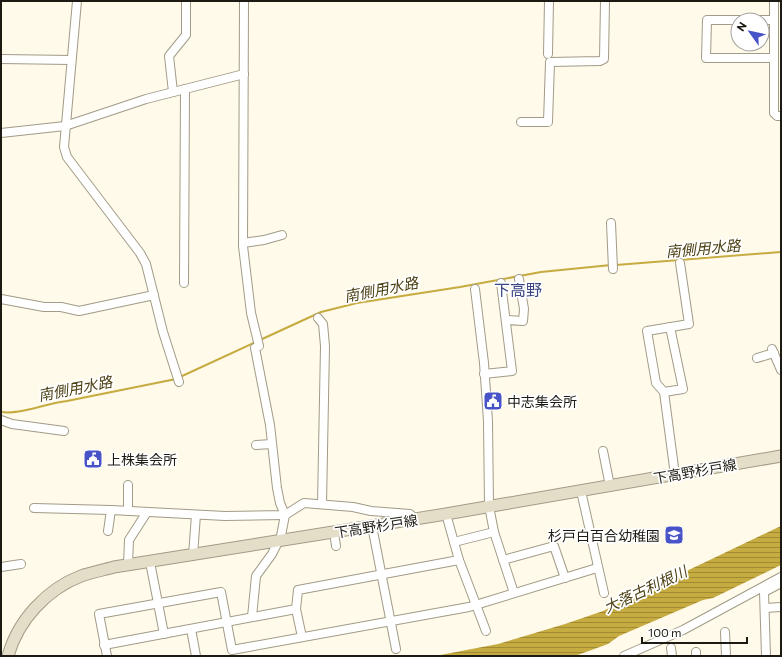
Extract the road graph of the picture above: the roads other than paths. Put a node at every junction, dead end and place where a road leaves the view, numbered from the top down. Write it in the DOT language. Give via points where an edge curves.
graph roads {
  1 [pos="77,1"];
  2 [pos="186,1"];
  3 [pos="244,1"];
  4 [pos="549,1"];
  5 [pos="605,1"];
  6 [pos="774,1"];
  7 [pos="773,20"];
  8 [pos="548,54"];
  9 [pos="774,58"];
  10 [pos="1,59"];
  11 [pos="71,60"];
  12 [pos="244,74"];
  13 [pos="185,89"];
  14 [pos="173,92"];
  15 [pos="781,116"];
  16 [pos="521,122"];
  17 [pos="65,126"];
  18 [pos="1,133"];
  19 [pos="610,223"];
  20 [pos="282,235"];
  21 [pos="243,243"];
  22 [pos="680,262"];
  23 [pos="613,269"];
  24 [pos="519,279"];
  25 [pos="184,283"];
  26 [pos="501,283"];
  27 [pos="475,289"];
  28 [pos="154,295"];
  29 [pos="1,299"];
  30 [pos="318,318"];
  31 [pos="506,320"];
  32 [pos="670,327"];
  33 [pos="757,358"];
  34 [pos="781,370"];
  35 [pos="484,374"];
  36 [pos="179,382"];
  37 [pos="664,392"];
  38 [pos="1,420"];
  39 [pos="64,431"];
  40 [pos="272,444"];
  41 [pos="256,445"];
  42 [pos="603,451"];
  43 [pos="781,456"];
  44 [pos="675,475"];
  45 [pos="128,485"];
  46 [pos="610,486"];
  47 [pos="581,491"];
  48 [pos="322,504"];
  49 [pos="489,506"];
  50 [pos="34,508"];
  51 [pos="111,510"];
  52 [pos="128,511"];
  53 [pos="147,512"];
  54 [pos="446,514"];
  55 [pos="196,515"];
  56 [pos="285,515"];
  57 [pos="415,519"];
  58 [pos="372,526"];
  59 [pos="108,531"];
  60 [pos="334,532"];
  61 [pos="494,532"];
  62 [pos="279,541"];
  63 [pos="454,542"];
  64 [pos="336,546"];
  65 [pos="193,555"];
  66 [pos="459,560"];
  67 [pos="503,560"];
  68 [pos="150,562"];
  69 [pos="21,564"];
  70 [pos="128,565"];
  71 [pos="1,567"];
  72 [pos="597,568"];
  73 [pos="382,575"];
  74 [pos="781,577"];
  75 [pos="565,578"];
  76 [pos="781,583"];
  77 [pos="514,593"];
  78 [pos="604,593"];
  79 [pos="158,604"];
  80 [pos="476,605"];
  81 [pos="781,607"];
  82 [pos="764,608"];
  83 [pos="296,609"];
  84 [pos="252,617"];
  85 [pos="390,621"];
  86 [pos="226,622"];
  87 [pos="191,629"];
  88 [pos="486,631"];
  89 [pos="725,632"];
  90 [pos="164,634"];
  91 [pos="302,637"];
  92 [pos="104,645"];
  93 [pos="396,649"];
  94 [pos="627,654"];
  95 [pos="8,656"];
  96 [pos="106,656"];
  97 [pos="196,656"];
  98 [pos="726,656"];
  99 [pos="766,656"];
  1 -- 11 [label="street"];
  2 -- 14 [label="street" via="186,35 169,56"];
  3 -- 12 [label="street"];
  4 -- 8 [label="street"];
  5 -- 16 [label="street" via="604,59 550,62 548,122"];
  6 -- 7 [label="street"];
  7 -- 9 [label="street"];
  7 -- 9 [label="street" via="706,20 706,58"];
  9 -- 15 [label="street" via="774,113"];
  10 -- 11 [label="street"];
  11 -- 17 [label="street"];
  12 -- 13 [label="street"];
  12 -- 21 [label="street"];
  13 -- 14 [label="street"];
  13 -- 25 [label="street"];
  14 -- 17 [label="street"];
  17 -- 18 [label="street"];
  17 -- 28 [label="street" via="64,147 67,158 140,253 146,264"];
  19 -- 23 [label="street"];
  20 -- 21 [label="street"];
  21 -- 40 [label="street" via="251,313"];
  22 -- 32 [label="street" via="688,324"];
  24 -- 31 [label="street" via="524,309 523,321"];
  26 -- 31 [label="street"];
  27 -- 35 [label="street"];
  28 -- 29 [label="street" via="79,311"];
  28 -- 36 [label="street"];
  30 -- 48 [label="street" via="323,324 325,346"];
  31 -- 35 [label="street" via="512,371"];
  32 -- 37 [label="street" via="683,389"];
  32 -- 37 [label="street" via="647,331 656,383"];
  33 -- 34 [label="street" via="773,351"];
  35 -- 49 [label="street" via="488,421"];
  37 -- 44 [label="street"];
  38 -- 39 [label="street" via="12,424"];
  40 -- 41 [label="street"];
  40 -- 56 [label="street" via="279,495"];
  42 -- 46 [label="street"];
  43 -- 44 [label="main road, 下高野杉戸線"];
  44 -- 46 [label="main road, 下高野杉戸線"];
  45 -- 52 [label="street"];
  46 -- 47 [label="main road, 下高野杉戸線"];
  47 -- 49 [label="main road, 下高野杉戸線"];
  47 -- 72 [label="street"];
  48 -- 56 [label="street" via="304,503"];
  48 -- 57 [label="street" via="371,512 410,514"];
  49 -- 54 [label="main road, 下高野杉戸線"];
  49 -- 61 [label="street"];
  50 -- 51 [label="street"];
  51 -- 52 [label="street"];
  51 -- 59 [label="street"];
  52 -- 53 [label="street"];
  53 -- 55 [label="street"];
  53 -- 70 [label="street" via="129,540"];
  54 -- 57 [label="main road, 下高野杉戸線"];
  54 -- 63 [label="street"];
  55 -- 56 [label="street"];
  55 -- 65 [label="street"];
  56 -- 62 [label="street"];
  57 -- 58 [label="main road, 下高野杉戸線"];
  58 -- 60 [label="main road, 下高野杉戸線"];
  58 -- 73 [label="street"];
  60 -- 62 [label="main road, 下高野杉戸線"];
  60 -- 64 [label="street"];
  61 -- 63 [label="street"];
  61 -- 67 [label="street"];
  62 -- 65 [label="main road, 下高野杉戸線"];
  62 -- 84 [label="street" via="256,576"];
  63 -- 66 [label="street"];
  65 -- 68 [label="main road, 下高野杉戸線"];
  66 -- 73 [label="street"];
  66 -- 80 [label="street"];
  67 -- 75 [label="street" via="554,546"];
  67 -- 77 [label="street"];
  68 -- 70 [label="main road, 下高野杉戸線"];
  68 -- 79 [label="street"];
  69 -- 71 [label="street"];
  70 -- 95 [label="main road, 下高野杉戸線" via="81,576 57,589 38,604 26,620"];
  72 -- 75 [label="street"];
  72 -- 78 [label="street"];
  73 -- 83 [label="street" via="298,590"];
  73 -- 85 [label="street"];
  74 -- 94 [label="street" via="684,630"];
  75 -- 77 [label="street"];
  76 -- 82 [label="street" via="764,592"];
  77 -- 80 [label="street"];
  79 -- 86 [label="street" via="221,592"];
  79 -- 90 [label="street"];
  79 -- 92 [label="street" via="99,614"];
  80 -- 85 [label="street"];
  80 -- 88 [label="street"];
  81 -- 82 [label="street"];
  82 -- 99 [label="street"];
  83 -- 84 [label="street"];
  83 -- 91 [label="street"];
  84 -- 86 [label="street"];
  85 -- 91 [label="street"];
  85 -- 93 [label="street"];
  86 -- 87 [label="street"];
  86 -- 91 [label="street" via="232,650"];
  87 -- 90 [label="street"];
  87 -- 97 [label="street"];
  89 -- 98 [label="street"];
  90 -- 92 [label="street"];
  92 -- 96 [label="street"];
}
